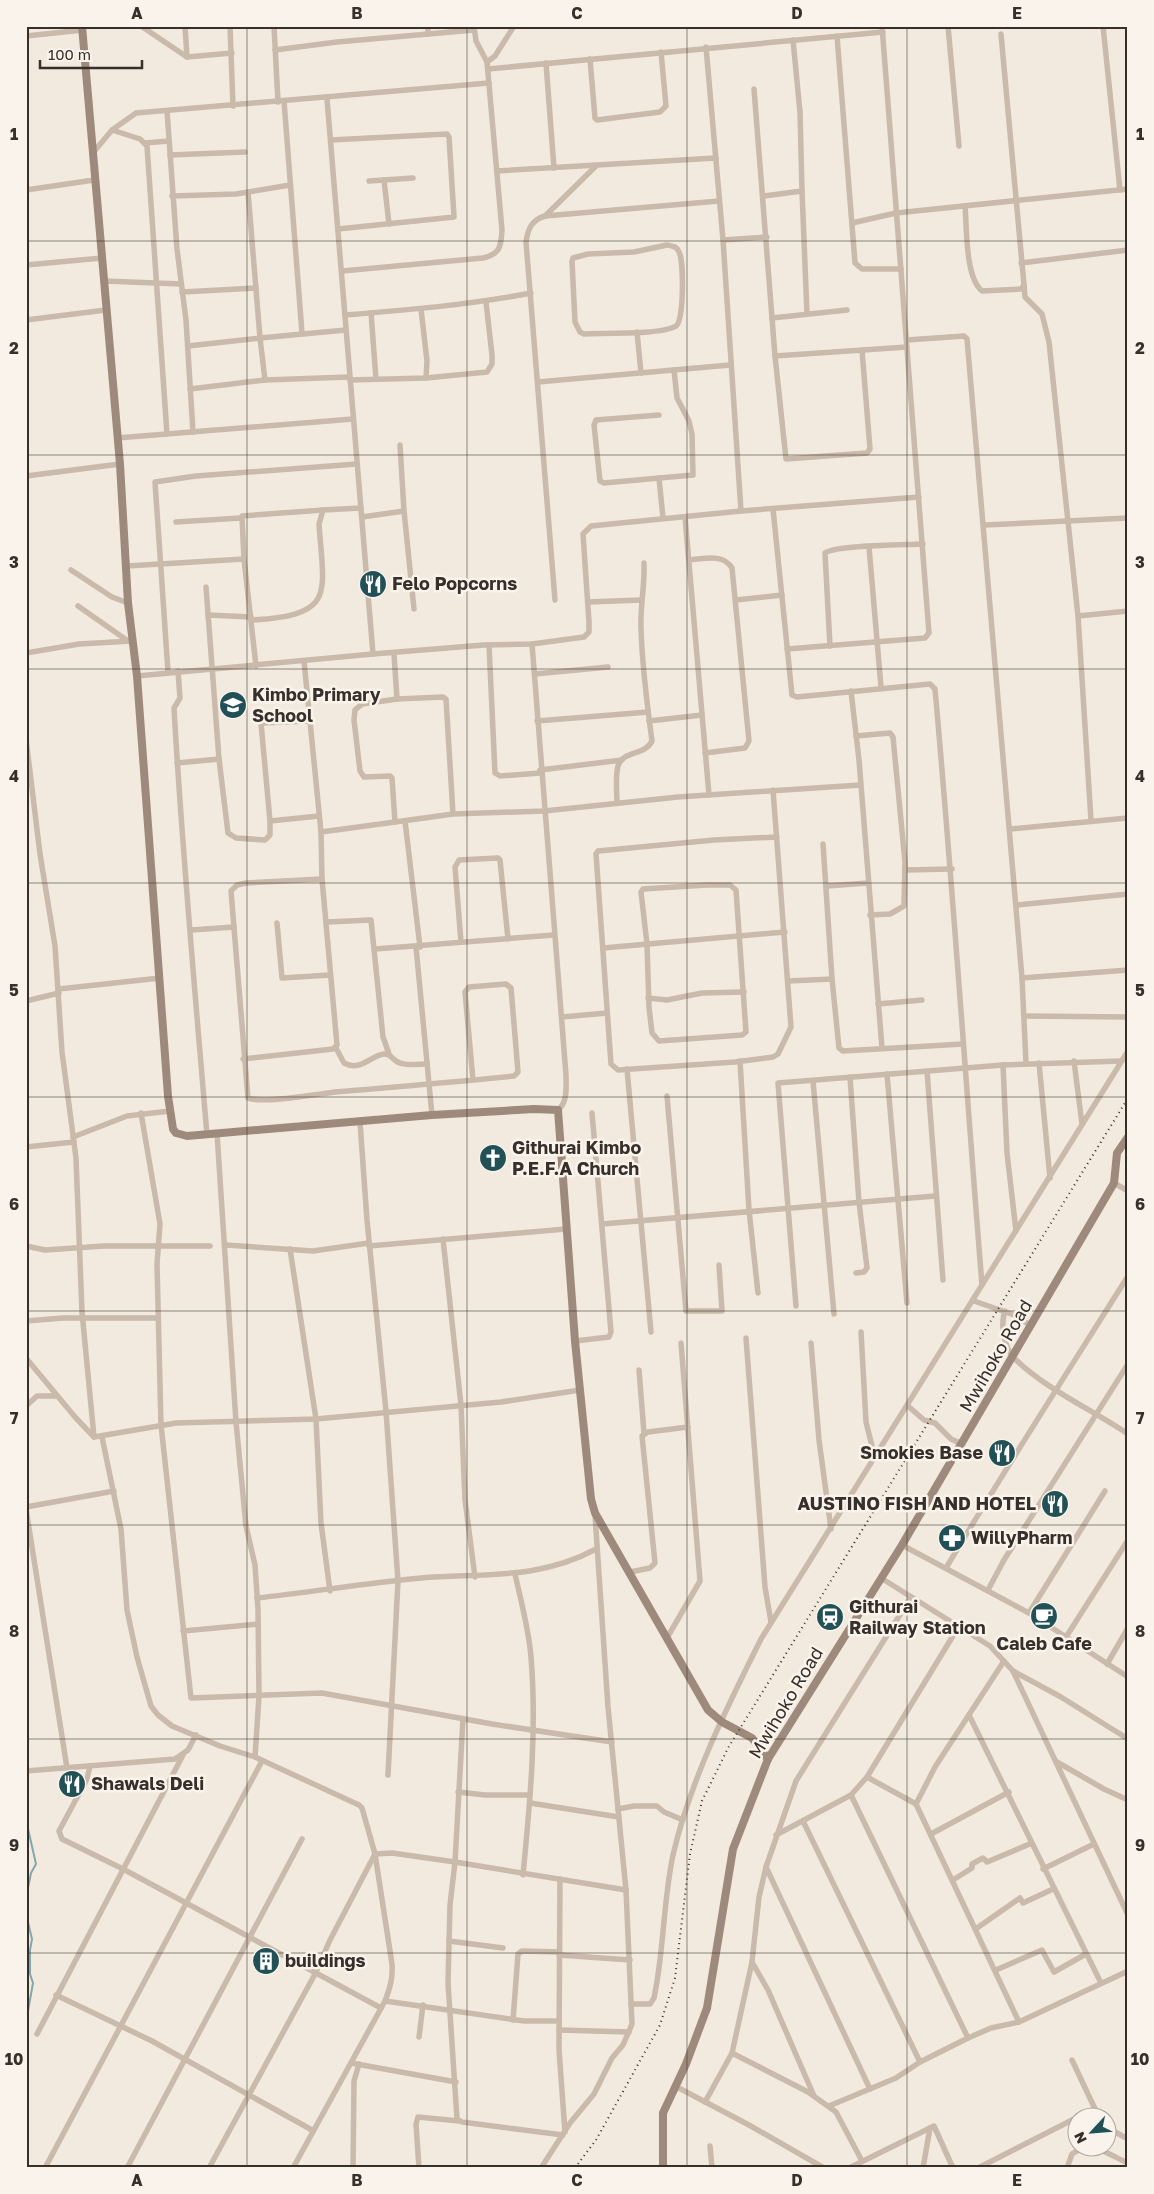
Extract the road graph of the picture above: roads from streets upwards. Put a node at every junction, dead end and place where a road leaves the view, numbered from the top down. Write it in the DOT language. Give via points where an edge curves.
graph roads {
  1 [pos="141,26"];
  2 [pos="185,26"];
  3 [pos="230,26"];
  4 [pos="274,26"];
  5 [pos="428,26"];
  6 [pos="514,26"];
  7 [pos="948,26"];
  8 [pos="1103,26"];
  9 [pos="82,28"];
  10 [pos="474,28"];
  11 [pos="882,29"];
  12 [pos="428,34"];
  13 [pos="1001,34"];
  14 [pos="26,36"];
  15 [pos="837,36"];
  16 [pos="792,40"];
  17 [pos="706,47"];
  18 [pos="275,50"];
  19 [pos="661,52"];
  20 [pos="232,53"];
  21 [pos="187,58"];
  22 [pos="590,59"];
  23 [pos="546,63"];
  24 [pos="487,66"];
  25 [pos="488,84"];
  26 [pos="754,89"];
  27 [pos="327,98"];
  28 [pos="281,101"];
  29 [pos="233,106"];
  30 [pos="167,111"];
  31 [pos="112,130"];
  32 [pos="331,140"];
  33 [pos="169,141"];
  34 [pos="145,143"];
  35 [pos="959,146"];
  36 [pos="245,152"];
  37 [pos="92,154"];
  38 [pos="170,155"];
  39 [pos="716,158"];
  40 [pos="596,166"];
  41 [pos="554,168"];
  42 [pos="497,172"];
  43 [pos="413,178"];
  44 [pos="94,180"];
  45 [pos="384,180"];
  46 [pos="369,181"];
  47 [pos="290,185"];
  48 [pos="1128,189"];
  49 [pos="26,190"];
  50 [pos="1120,190"];
  51 [pos="802,191"];
  52 [pos="248,192"];
  53 [pos="172,196"];
  54 [pos="764,196"];
  55 [pos="719,201"];
  56 [pos="1016,202"];
  57 [pos="965,206"];
  58 [pos="896,213"];
  59 [pos="545,216"];
  60 [pos="852,222"];
  61 [pos="389,224"];
  62 [pos="338,229"];
  63 [pos="767,237"];
  64 [pos="723,240"];
  65 [pos="1128,250"];
  66 [pos="102,258"];
  67 [pos="1021,263"];
  68 [pos="26,266"];
  69 [pos="901,270"];
  70 [pos="342,271"];
  71 [pos="104,281"];
  72 [pos="156,282"];
  73 [pos="181,284"];
  74 [pos="1024,285"];
  75 [pos="256,288"];
  76 [pos="182,292"];
  77 [pos="531,293"];
  78 [pos="486,302"];
  79 [pos="421,309"];
  80 [pos="106,310"];
  81 [pos="847,310"];
  82 [pos="371,313"];
  83 [pos="807,314"];
  84 [pos="345,315"];
  85 [pos="772,318"];
  86 [pos="26,320"];
  87 [pos="346,330"];
  88 [pos="637,332"];
  89 [pos="302,333"];
  90 [pos="260,338"];
  91 [pos="906,340"];
  92 [pos="188,346"];
  93 [pos="907,347"];
  94 [pos="862,350"];
  95 [pos="775,356"];
  96 [pos="730,365"];
  97 [pos="674,370"];
  98 [pos="640,373"];
  99 [pos="349,378"];
  100 [pos="426,378"];
  101 [pos="376,379"];
  102 [pos="265,380"];
  103 [pos="538,382"];
  104 [pos="190,389"];
  105 [pos="659,415"];
  106 [pos="353,419"];
  107 [pos="193,432"];
  108 [pos="168,434"];
  109 [pos="117,438"];
  110 [pos="400,445"];
  111 [pos="120,464"];
  112 [pos="358,464"];
  113 [pos="26,476"];
  114 [pos="659,478"];
  115 [pos="919,497"];
  116 [pos="361,508"];
  117 [pos="773,508"];
  118 [pos="323,510"];
  119 [pos="404,511"];
  120 [pos="741,511"];
  121 [pos="362,517"];
  122 [pos="685,517"];
  123 [pos="241,518"];
  124 [pos="663,518"];
  125 [pos="1128,518"];
  126 [pos="176,522"];
  127 [pos="1066,522"];
  128 [pos="985,525"];
  129 [pos="923,544"];
  130 [pos="869,547"];
  131 [pos="244,558"];
  132 [pos="689,560"];
  133 [pos="644,563"];
  134 [pos="160,564"];
  135 [pos="127,566"];
  136 [pos="71,570"];
  137 [pos="206,587"];
  138 [pos="782,595"];
  139 [pos="555,600"];
  140 [pos="641,600"];
  141 [pos="736,600"];
  142 [pos="588,602"];
  143 [pos="128,603"];
  144 [pos="78,606"];
  145 [pos="414,609"];
  146 [pos="1128,611"];
  147 [pos="208,615"];
  148 [pos="1078,616"];
  149 [pos="251,618"];
  150 [pos="130,641"];
  151 [pos="877,642"];
  152 [pos="532,644"];
  153 [pos="489,645"];
  154 [pos="830,646"];
  155 [pos="787,650"];
  156 [pos="26,653"];
  157 [pos="373,654"];
  158 [pos="394,654"];
  159 [pos="304,661"];
  160 [pos="256,666"];
  161 [pos="608,667"];
  162 [pos="211,669"];
  163 [pos="178,671"];
  164 [pos="168,672"];
  165 [pos="535,674"];
  166 [pos="137,676"];
  167 [pos="881,687"];
  168 [pos="851,691"];
  169 [pos="397,699"];
  170 [pos="648,712"];
  171 [pos="702,716"];
  172 [pos="310,721"];
  173 [pos="537,721"];
  174 [pos="649,721"];
  175 [pos="856,736"];
  176 [pos="26,739"];
  177 [pos="705,753"];
  178 [pos="219,759"];
  179 [pos="622,760"];
  180 [pos="177,763"];
  181 [pos="540,771"];
  182 [pos="860,785"];
  183 [pos="773,790"];
  184 [pos="709,795"];
  185 [pos="617,803"];
  186 [pos="544,811"];
  187 [pos="452,814"];
  188 [pos="319,816"];
  189 [pos="1128,818"];
  190 [pos="1091,820"];
  191 [pos="270,821"];
  192 [pos="405,821"];
  193 [pos="395,822"];
  194 [pos="1011,828"];
  195 [pos="321,832"];
  196 [pos="777,837"];
  197 [pos="823,844"];
  198 [pos="952,869"];
  199 [pos="905,870"];
  200 [pos="322,879"];
  201 [pos="868,883"];
  202 [pos="827,886"];
  203 [pos="1128,894"];
  204 [pos="1017,905"];
  205 [pos="870,915"];
  206 [pos="327,922"];
  207 [pos="277,923"];
  208 [pos="234,927"];
  209 [pos="191,930"];
  210 [pos="785,932"];
  211 [pos="554,935"];
  212 [pos="740,936"];
  213 [pos="508,939"];
  214 [pos="461,942"];
  215 [pos="647,944"];
  216 [pos="418,947"];
  217 [pos="375,948"];
  218 [pos="603,948"];
  219 [pos="1128,970"];
  220 [pos="330,975"];
  221 [pos="160,978"];
  222 [pos="1022,978"];
  223 [pos="832,979"];
  224 [pos="788,981"];
  225 [pos="59,991"];
  226 [pos="744,992"];
  227 [pos="648,998"];
  228 [pos="26,1000"];
  229 [pos="922,1000"];
  230 [pos="878,1004"];
  231 [pos="607,1012"];
  232 [pos="1024,1016"];
  233 [pos="562,1017"];
  234 [pos="1128,1017"];
  235 [pos="963,1044"];
  236 [pos="336,1048"];
  237 [pos="882,1048"];
  238 [pos="1128,1051"];
  239 [pos="389,1054"];
  240 [pos="243,1058"];
  241 [pos="740,1061"];
  242 [pos="1074,1061"];
  243 [pos="1121,1061"];
  244 [pos="1026,1063"];
  245 [pos="1039,1063"];
  246 [pos="427,1064"];
  247 [pos="1003,1064"];
  248 [pos="964,1067"];
  249 [pos="627,1069"];
  250 [pos="927,1070"];
  251 [pos="887,1074"];
  252 [pos="850,1078"];
  253 [pos="473,1080"];
  254 [pos="813,1080"];
  255 [pos="429,1084"];
  256 [pos="667,1096"];
  257 [pos="558,1110"];
  258 [pos="170,1111"];
  259 [pos="141,1113"];
  260 [pos="592,1113"];
  261 [pos="432,1115"];
  262 [pos="360,1122"];
  263 [pos="1082,1124"];
  264 [pos="217,1133"];
  265 [pos="207,1135"];
  266 [pos="1128,1137"];
  267 [pos="74,1140"];
  268 [pos="26,1147"];
  269 [pos="1050,1178"];
  270 [pos="1114,1183"];
  271 [pos="1128,1191"];
  272 [pos="935,1196"];
  273 [pos="897,1199"];
  274 [pos="860,1202"];
  275 [pos="824,1204"];
  276 [pos="787,1207"];
  277 [pos="750,1210"];
  278 [pos="677,1216"];
  279 [pos="641,1220"];
  280 [pos="602,1224"];
  281 [pos="566,1228"];
  282 [pos="1016,1231"];
  283 [pos="443,1239"];
  284 [pos="226,1244"];
  285 [pos="369,1244"];
  286 [pos="157,1245"];
  287 [pos="26,1246"];
  288 [pos="210,1246"];
  289 [pos="81,1247"];
  290 [pos="290,1249"];
  291 [pos="719,1266"];
  292 [pos="856,1273"];
  293 [pos="1128,1276"];
  294 [pos="943,1280"];
  295 [pos="982,1285"];
  296 [pos="758,1293"];
  297 [pos="974,1301"];
  298 [pos="907,1303"];
  299 [pos="796,1306"];
  300 [pos="1006,1311"];
  301 [pos="834,1314"];
  302 [pos="158,1318"];
  303 [pos="83,1319"];
  304 [pos="26,1321"];
  305 [pos="1031,1326"];
  306 [pos="651,1332"];
  307 [pos="861,1332"];
  308 [pos="746,1338"];
  309 [pos="575,1341"];
  310 [pos="681,1343"];
  311 [pos="811,1343"];
  312 [pos="1013,1357"];
  313 [pos="26,1358"];
  314 [pos="1128,1364"];
  315 [pos="639,1370"];
  316 [pos="580,1390"];
  317 [pos="1056,1390"];
  318 [pos="57,1396"];
  319 [pos="461,1405"];
  320 [pos="26,1406"];
  321 [pos="908,1406"];
  322 [pos="386,1411"];
  323 [pos="1097,1413"];
  324 [pos="316,1419"];
  325 [pos="236,1422"];
  326 [pos="161,1425"];
  327 [pos="688,1427"];
  328 [pos="644,1433"];
  329 [pos="1128,1434"];
  330 [pos="94,1437"];
  331 [pos="102,1437"];
  332 [pos="962,1444"];
  333 [pos="875,1458"];
  334 [pos="114,1491"];
  335 [pos="1105,1491"];
  336 [pos="26,1508"];
  337 [pos="595,1513"];
  338 [pos="832,1529"];
  339 [pos="1128,1540"];
  340 [pos="902,1545"];
  341 [pos="596,1549"];
  342 [pos="946,1568"];
  343 [pos="630,1572"];
  344 [pos="515,1574"];
  345 [pos="475,1577"];
  346 [pos="881,1578"];
  347 [pos="398,1581"];
  348 [pos="988,1590"];
  349 [pos="330,1591"];
  350 [pos="911,1597"];
  351 [pos="257,1598"];
  352 [pos="1029,1613"];
  353 [pos="771,1622"];
  354 [pos="258,1624"];
  355 [pos="959,1626"];
  356 [pos="1128,1628"];
  357 [pos="183,1631"];
  358 [pos="1066,1637"];
  359 [pos="667,1638"];
  360 [pos="1004,1661"];
  361 [pos="1107,1664"];
  362 [pos="1013,1671"];
  363 [pos="1128,1677"];
  364 [pos="259,1696"];
  365 [pos="391,1705"];
  366 [pos="969,1715"];
  367 [pos="463,1718"];
  368 [pos="722,1722"];
  369 [pos="532,1730"];
  370 [pos="196,1736"];
  371 [pos="1128,1738"];
  372 [pos="612,1742"];
  373 [pos="183,1755"];
  374 [pos="254,1757"];
  375 [pos="768,1759"];
  376 [pos="262,1761"];
  377 [pos="1057,1762"];
  378 [pos="90,1766"];
  379 [pos="67,1768"];
  380 [pos="26,1771"];
  381 [pos="388,1775"];
  382 [pos="867,1776"];
  383 [pos="458,1792"];
  384 [pos="1009,1792"];
  385 [pos="530,1795"];
  386 [pos="851,1795"];
  387 [pos="1128,1800"];
  388 [pos="530,1802"];
  389 [pos="916,1804"];
  390 [pos="618,1809"];
  391 [pos="619,1817"];
  392 [pos="682,1820"];
  393 [pos="803,1821"];
  394 [pos="931,1834"];
  395 [pos="776,1835"];
  396 [pos="302,1840"];
  397 [pos="1032,1843"];
  398 [pos="1094,1844"];
  399 [pos="376,1854"];
  400 [pos="455,1862"];
  401 [pos="766,1867"];
  402 [pos="123,1869"];
  403 [pos="1043,1869"];
  404 [pos="523,1874"];
  405 [pos="560,1879"];
  406 [pos="953,1880"];
  407 [pos="1053,1888"];
  408 [pos="626,1890"];
  409 [pos="186,1904"];
  410 [pos="1128,1915"];
  411 [pos="977,1928"];
  412 [pos="250,1938"];
  413 [pos="449,1941"];
  414 [pos="503,1948"];
  415 [pos="559,1953"];
  416 [pos="1086,1954"];
  417 [pos="630,1960"];
  418 [pos="752,1962"];
  419 [pos="996,1970"];
  420 [pos="1128,1971"];
  421 [pos="315,1974"];
  422 [pos="1101,1983"];
  423 [pos="56,1995"];
  424 [pos="385,2001"];
  425 [pos="631,2004"];
  426 [pos="423,2005"];
  427 [pos="381,2008"];
  428 [pos="449,2009"];
  429 [pos="512,2020"];
  430 [pos="559,2021"];
  431 [pos="1019,2022"];
  432 [pos="120,2026"];
  433 [pos="559,2030"];
  434 [pos="629,2032"];
  435 [pos="37,2034"];
  436 [pos="419,2037"];
  437 [pos="968,2038"];
  438 [pos="732,2053"];
  439 [pos="186,2058"];
  440 [pos="1072,2060"];
  441 [pos="920,2062"];
  442 [pos="351,2063"];
  443 [pos="359,2064"];
  444 [pos="456,2082"];
  445 [pos="675,2086"];
  446 [pos="870,2090"];
  447 [pos="248,2094"];
  448 [pos="815,2098"];
  449 [pos="705,2102"];
  450 [pos="829,2106"];
  451 [pos="1094,2106"];
  452 [pos="459,2121"];
  453 [pos="1066,2123"];
  454 [pos="930,2128"];
  455 [pos="312,2130"];
  456 [pos="1116,2132"];
  457 [pos="564,2134"];
  458 [pos="1128,2139"];
  459 [pos="710,2146"];
  460 [pos="862,2162"];
  461 [pos="1128,2163"];
  462 [pos="48,2167"];
  463 [pos="127,2168"];
  464 [pos="209,2168"];
  465 [pos="293,2168"];
  466 [pos="353,2168"];
  467 [pos="419,2168"];
  468 [pos="542,2168"];
  469 [pos="664,2168"];
  470 [pos="712,2168"];
  471 [pos="824,2168"];
  472 [pos="849,2168"];
  473 [pos="923,2168"];
  474 [pos="952,2168"];
  475 [pos="978,2168"];
  476 [pos="1068,2168"];
  1 -- 21 [label="street"];
  2 -- 21 [label="street"];
  3 -- 20 [label="street"];
  4 -- 18 [label="street"];
  5 -- 12 [label="street"];
  6 -- 24 [label="street"];
  7 -- 35 [label="street"];
  8 -- 50 [label="street"];
  9 -- 14 [label="street"];
  9 -- 37 [label="street"];
  10 -- 12 [label="street"];
  10 -- 24 [label="street"];
  11 -- 15 [label="street"];
  11 -- 58 [label="street"];
  12 -- 18 [label="street"];
  13 -- 56 [label="street"];
  15 -- 16 [label="street"];
  15 -- 60 [label="street"];
  16 -- 17 [label="street"];
  16 -- 51 [label="street" via="800,112"];
  17 -- 19 [label="street"];
  17 -- 39 [label="street"];
  18 -- 28 [label="street"];
  19 -- 22 [label="street"];
  19 -- 22 [label="street" via="664,110 597,120"];
  20 -- 21 [label="street"];
  20 -- 29 [label="street"];
  22 -- 23 [label="street"];
  23 -- 24 [label="street"];
  23 -- 41 [label="street"];
  24 -- 25 [label="street"];
  25 -- 27 [label="street"];
  25 -- 42 [label="street"];
  26 -- 54 [label="street"];
  27 -- 28 [label="street"];
  27 -- 32 [label="street"];
  28 -- 29 [label="street"];
  28 -- 47 [label="street"];
  29 -- 30 [label="street"];
  30 -- 31 [label="street" via="136,113"];
  30 -- 33 [label="street"];
  31 -- 34 [label="street"];
  31 -- 37 [label="street"];
  32 -- 61 [label="street" via="448,135 454,217"];
  32 -- 62 [label="street"];
  33 -- 34 [label="street"];
  33 -- 38 [label="street"];
  34 -- 72 [label="street"];
  36 -- 38 [label="street"];
  37 -- 44 [label="street"];
  38 -- 53 [label="street"];
  39 -- 40 [label="street"];
  39 -- 55 [label="street"];
  40 -- 41 [label="street"];
  40 -- 59 [label="street"];
  41 -- 42 [label="street"];
  42 -- 70 [label="street" via="502,230 499,251 494,255"];
  43 -- 45 [label="street"];
  44 -- 49 [label="street"];
  44 -- 66 [label="street"];
  45 -- 46 [label="street"];
  45 -- 61 [label="street"];
  47 -- 52 [label="street"];
  47 -- 89 [label="street"];
  48 -- 50 [label="street"];
  50 -- 56 [label="street"];
  51 -- 54 [label="street"];
  51 -- 83 [label="street"];
  52 -- 53 [label="street" via="201,197"];
  52 -- 75 [label="street"];
  53 -- 73 [label="street"];
  54 -- 63 [label="street"];
  55 -- 59 [label="street"];
  55 -- 64 [label="street"];
  56 -- 57 [label="street"];
  56 -- 67 [label="street"];
  57 -- 58 [label="street"];
  57 -- 74 [label="street" via="970,266 977,287 982,291 1016,290"];
  58 -- 60 [label="street"];
  58 -- 69 [label="street"];
  59 -- 77 [label="street" via="537,219 528,231 526,242"];
  60 -- 69 [label="street" via="857,267"];
  61 -- 62 [label="street"];
  62 -- 70 [label="street"];
  63 -- 64 [label="street"];
  63 -- 85 [label="street"];
  64 -- 96 [label="street"];
  65 -- 67 [label="street"];
  66 -- 68 [label="street"];
  66 -- 71 [label="street"];
  67 -- 74 [label="street"];
  69 -- 91 [label="street"];
  70 -- 84 [label="street"];
  71 -- 72 [label="street"];
  71 -- 80 [label="street"];
  72 -- 73 [label="street"];
  72 -- 108 [label="street"];
  73 -- 76 [label="street"];
  74 -- 127 [label="street" via="1026,297 1045,322"];
  75 -- 76 [label="street"];
  75 -- 90 [label="street"];
  76 -- 92 [label="street"];
  77 -- 78 [label="street"];
  77 -- 103 [label="street"];
  78 -- 79 [label="street"];
  78 -- 100 [label="street" via="492,355 490,369 481,373"];
  79 -- 82 [label="street"];
  79 -- 100 [label="street"];
  80 -- 86 [label="street"];
  80 -- 109 [label="street"];
  81 -- 83 [label="street"];
  82 -- 84 [label="street"];
  82 -- 101 [label="street"];
  83 -- 85 [label="street"];
  84 -- 87 [label="street"];
  85 -- 95 [label="street"];
  87 -- 89 [label="street"];
  87 -- 99 [label="street"];
  88 -- 88 [label="street" via="584,334 576,329 573,258 667,246 675,246 679,250 680,322 673,327"];
  88 -- 98 [label="street"];
  89 -- 90 [label="street"];
  90 -- 92 [label="street"];
  90 -- 102 [label="street"];
  91 -- 93 [label="street"];
  91 -- 128 [label="street" via="964,336 967,339"];
  92 -- 104 [label="street"];
  93 -- 94 [label="street"];
  93 -- 115 [label="street"];
  94 -- 95 [label="street"];
  94 -- 95 [label="street" via="868,453 788,460 785,457"];
  96 -- 97 [label="street"];
  96 -- 120 [label="street"];
  97 -- 98 [label="street"];
  97 -- 114 [label="street" via="676,398 692,434 694,474"];
  98 -- 103 [label="street"];
  99 -- 101 [label="street"];
  99 -- 102 [label="street"];
  99 -- 106 [label="street"];
  100 -- 101 [label="street"];
  102 -- 104 [label="street"];
  103 -- 139 [label="street"];
  104 -- 107 [label="street"];
  105 -- 114 [label="street" via="602,418 594,425 600,480 604,483"];
  106 -- 107 [label="street"];
  106 -- 112 [label="street"];
  107 -- 108 [label="street"];
  108 -- 109 [label="street"];
  109 -- 111 [label="street"];
  110 -- 119 [label="street"];
  111 -- 113 [label="street"];
  111 -- 135 [label="street"];
  112 -- 116 [label="street"];
  112 -- 134 [label="street" via="157,481"];
  114 -- 124 [label="street"];
  115 -- 117 [label="street"];
  115 -- 129 [label="street"];
  116 -- 118 [label="street"];
  116 -- 121 [label="street"];
  117 -- 120 [label="street"];
  117 -- 138 [label="street"];
  118 -- 123 [label="street" via="276,512"];
  118 -- 149 [label="street" via="319,524 321,596 311,607 296,615"];
  119 -- 121 [label="street"];
  119 -- 145 [label="street"];
  120 -- 122 [label="street"];
  121 -- 157 [label="street"];
  122 -- 124 [label="street"];
  122 -- 132 [label="street"];
  123 -- 126 [label="street"];
  123 -- 131 [label="street"];
  124 -- 142 [label="street" via="587,528 583,534"];
  125 -- 127 [label="street"];
  127 -- 128 [label="street"];
  127 -- 148 [label="street"];
  128 -- 194 [label="street"];
  129 -- 130 [label="street"];
  129 -- 151 [label="street" via="928,636"];
  130 -- 151 [label="street"];
  130 -- 154 [label="street" via="825,553"];
  131 -- 134 [label="street"];
  131 -- 149 [label="street"];
  132 -- 141 [label="street" via="716,558 728,562 732,568"];
  132 -- 171 [label="street"];
  133 -- 140 [label="street" via="645,586"];
  134 -- 135 [label="street"];
  134 -- 164 [label="street"];
  135 -- 143 [label="street"];
  136 -- 143 [label="street"];
  137 -- 147 [label="street"];
  138 -- 141 [label="street"];
  138 -- 155 [label="street"];
  140 -- 142 [label="street"];
  140 -- 170 [label="street"];
  141 -- 177 [label="street" via="749,741 745,748"];
  142 -- 152 [label="street" via="589,632 584,637"];
  143 -- 150 [label="street"];
  144 -- 150 [label="street"];
  146 -- 148 [label="street"];
  147 -- 149 [label="street"];
  147 -- 162 [label="street"];
  148 -- 190 [label="street"];
  149 -- 160 [label="street"];
  150 -- 156 [label="street" via="79,644"];
  150 -- 166 [label="street"];
  151 -- 154 [label="street"];
  151 -- 167 [label="street"];
  152 -- 153 [label="street"];
  152 -- 165 [label="street"];
  153 -- 158 [label="street"];
  153 -- 181 [label="street" via="495,773 500,776"];
  154 -- 155 [label="street"];
  155 -- 168 [label="street" via="792,695 797,698"];
  157 -- 158 [label="street"];
  157 -- 159 [label="street"];
  158 -- 169 [label="street"];
  159 -- 160 [label="street"];
  159 -- 172 [label="street"];
  160 -- 162 [label="street"];
  161 -- 165 [label="street"];
  162 -- 163 [label="street"];
  162 -- 178 [label="street"];
  163 -- 164 [label="street"];
  163 -- 180 [label="street" via="180,698 174,708"];
  164 -- 166 [label="street"];
  165 -- 173 [label="street"];
  166 -- 221 [label="street"];
  167 -- 168 [label="street"];
  167 -- 198 [label="street" via="930,684 935,690"];
  168 -- 175 [label="street"];
  169 -- 187 [label="street" via="443,697 448,702"];
  169 -- 193 [label="street" via="362,704 354,713 360,771 368,777 391,777"];
  170 -- 173 [label="street"];
  170 -- 174 [label="street"];
  171 -- 174 [label="street"];
  171 -- 177 [label="street"];
  172 -- 188 [label="street"];
  172 -- 191 [label="street" via="261,723"];
  173 -- 181 [label="street"];
  174 -- 179 [label="street" via="652,741 649,747"];
  175 -- 182 [label="street"];
  175 -- 199 [label="street" via="890,733 893,737"];
  176 -- 225 [label="street"];
  177 -- 184 [label="street"];
  178 -- 180 [label="street"];
  178 -- 191 [label="street" via="228,832 236,838 265,840 270,835"];
  179 -- 181 [label="street"];
  179 -- 185 [label="street" via="618,767"];
  180 -- 209 [label="street"];
  181 -- 186 [label="street"];
  182 -- 183 [label="street"];
  182 -- 201 [label="street"];
  183 -- 184 [label="street"];
  183 -- 196 [label="street"];
  184 -- 185 [label="street"];
  185 -- 186 [label="street"];
  186 -- 187 [label="street"];
  186 -- 211 [label="street"];
  187 -- 192 [label="street"];
  188 -- 191 [label="street"];
  188 -- 195 [label="street"];
  189 -- 190 [label="street"];
  190 -- 194 [label="street"];
  192 -- 193 [label="street"];
  192 -- 216 [label="street"];
  193 -- 195 [label="street"];
  194 -- 204 [label="street"];
  195 -- 200 [label="street"];
  196 -- 210 [label="street"];
  196 -- 218 [label="street" via="598,851"];
  197 -- 202 [label="street"];
  198 -- 199 [label="street"];
  198 -- 235 [label="street"];
  199 -- 205 [label="street" via="904,906 890,914"];
  200 -- 206 [label="street"];
  200 -- 208 [label="street" via="236,885 231,891"];
  201 -- 202 [label="street"];
  201 -- 205 [label="street"];
  202 -- 223 [label="street"];
  203 -- 204 [label="street"];
  204 -- 222 [label="street"];
  205 -- 230 [label="street"];
  206 -- 217 [label="street" via="368,918 373,924"];
  206 -- 220 [label="street"];
  207 -- 220 [label="street" via="282,978"];
  208 -- 209 [label="street"];
  208 -- 240 [label="street"];
  209 -- 265 [label="street"];
  210 -- 212 [label="street"];
  210 -- 224 [label="street"];
  211 -- 213 [label="street"];
  211 -- 233 [label="street"];
  212 -- 215 [label="street"];
  212 -- 215 [label="street" via="736,890 730,885 643,890 640,894"];
  212 -- 226 [label="street"];
  213 -- 214 [label="street"];
  213 -- 214 [label="street" via="500,860 466,859 459,860 455,867"];
  214 -- 216 [label="street"];
  215 -- 218 [label="street"];
  215 -- 227 [label="street"];
  216 -- 217 [label="street"];
  216 -- 246 [label="street"];
  217 -- 239 [label="street" via="383,1036"];
  218 -- 231 [label="street"];
  219 -- 222 [label="street"];
  220 -- 236 [label="street"];
  221 -- 225 [label="street"];
  221 -- 258 [label="street"];
  222 -- 232 [label="street"];
  223 -- 224 [label="street"];
  223 -- 237 [label="street" via="839,1048 844,1052"];
  224 -- 241 [label="street" via="791,1027 778,1054"];
  225 -- 228 [label="street"];
  225 -- 267 [label="street" via="62,1052"];
  226 -- 227 [label="street" via="702,993 667,1000"];
  226 -- 227 [label="street" via="744,1034 682,1040 659,1041 655,1038"];
  229 -- 230 [label="street"];
  230 -- 237 [label="street"];
  231 -- 233 [label="street"];
  231 -- 249 [label="street" via="611,1064 618,1070"];
  232 -- 234 [label="street"];
  232 -- 244 [label="street"];
  233 -- 257 [label="street" via="566,1097"];
  235 -- 237 [label="street"];
  235 -- 248 [label="street"];
  236 -- 239 [label="street" via="344,1064 353,1066"];
  236 -- 240 [label="street"];
  238 -- 243 [label="street"];
  239 -- 246 [label="street" via="400,1063"];
  240 -- 255 [label="street" via="247,1095 251,1100"];
  241 -- 249 [label="street"];
  241 -- 277 [label="street"];
  242 -- 243 [label="street"];
  242 -- 245 [label="street"];
  242 -- 263 [label="street"];
  243 -- 263 [label="street"];
  244 -- 245 [label="street"];
  244 -- 247 [label="street"];
  245 -- 269 [label="street"];
  246 -- 255 [label="street"];
  247 -- 248 [label="street"];
  247 -- 282 [label="street" via="1007,1153"];
  248 -- 250 [label="street"];
  248 -- 295 [label="street"];
  249 -- 279 [label="street"];
  250 -- 251 [label="street"];
  250 -- 272 [label="street"];
  251 -- 252 [label="street"];
  251 -- 273 [label="street"];
  252 -- 254 [label="street"];
  252 -- 274 [label="street"];
  253 -- 253 [label="street" via="517,1075 511,988 506,984 469,987 465,992"];
  253 -- 255 [label="street"];
  254 -- 275 [label="street"];
  254 -- 276 [label="street" via="777,1085"];
  255 -- 261 [label="street"];
  256 -- 278 [label="street"];
  257 -- 261 [label="street"];
  257 -- 281 [label="street"];
  258 -- 259 [label="street"];
  258 -- 265 [label="street" via="176,1133"];
  259 -- 267 [label="street" via="120,1118"];
  259 -- 286 [label="street" via="160,1224"];
  260 -- 280 [label="street"];
  261 -- 262 [label="street"];
  262 -- 264 [label="street"];
  262 -- 285 [label="street"];
  263 -- 269 [label="street"];
  264 -- 265 [label="street"];
  264 -- 284 [label="street"];
  266 -- 270 [label="street, Mwihoko Road" via="1117,1153"];
  267 -- 268 [label="street"];
  267 -- 289 [label="street"];
  269 -- 282 [label="street"];
  270 -- 271 [label="street"];
  270 -- 305 [label="street, Mwihoko Road"];
  272 -- 273 [label="street"];
  272 -- 294 [label="street"];
  273 -- 274 [label="street"];
  273 -- 298 [label="street"];
  274 -- 275 [label="street"];
  274 -- 292 [label="street" via="867,1268"];
  275 -- 276 [label="street"];
  275 -- 301 [label="street"];
  276 -- 277 [label="street"];
  276 -- 299 [label="street"];
  277 -- 278 [label="street"];
  277 -- 296 [label="street"];
  278 -- 279 [label="street"];
  278 -- 291 [label="street" via="686,1311 722,1311"];
  279 -- 280 [label="street"];
  279 -- 306 [label="street"];
  280 -- 309 [label="street" via="610,1335"];
  281 -- 283 [label="street"];
  281 -- 309 [label="street"];
  282 -- 295 [label="street"];
  283 -- 285 [label="street"];
  283 -- 319 [label="street"];
  284 -- 290 [label="street"];
  284 -- 325 [label="street"];
  285 -- 290 [label="street"];
  285 -- 322 [label="street"];
  286 -- 288 [label="street"];
  286 -- 289 [label="street"];
  286 -- 302 [label="street"];
  287 -- 289 [label="street" via="45,1250"];
  289 -- 303 [label="street"];
  290 -- 324 [label="street"];
  293 -- 317 [label="street"];
  295 -- 297 [label="street"];
  297 -- 300 [label="street"];
  297 -- 321 [label="street"];
  300 -- 305 [label="street"];
  300 -- 312 [label="street" via="1003,1317 1004,1339"];
  302 -- 303 [label="street"];
  302 -- 326 [label="street"];
  303 -- 304 [label="street"];
  303 -- 330 [label="street"];
  305 -- 312 [label="street, Mwihoko Road"];
  307 -- 333 [label="street" via="866,1422"];
  308 -- 353 [label="street" via="765,1587"];
  309 -- 316 [label="street"];
  310 -- 327 [label="street"];
  311 -- 338 [label="street" via="819,1440"];
  312 -- 317 [label="street"];
  312 -- 332 [label="street, Mwihoko Road"];
  313 -- 318 [label="street"];
  314 -- 323 [label="street"];
  315 -- 328 [label="street"];
  316 -- 319 [label="street"];
  316 -- 337 [label="street" via="588,1487"];
  317 -- 323 [label="street"];
  317 -- 342 [label="street"];
  318 -- 320 [label="street" via="38,1396"];
  318 -- 330 [label="street"];
  319 -- 322 [label="street"];
  319 -- 345 [label="street" via="465,1500"];
  321 -- 332 [label="street"];
  321 -- 333 [label="street"];
  322 -- 324 [label="street"];
  322 -- 347 [label="street"];
  323 -- 329 [label="street"];
  323 -- 348 [label="street"];
  324 -- 325 [label="street"];
  324 -- 349 [label="street" via="321,1523"];
  325 -- 326 [label="street"];
  325 -- 351 [label="street"];
  326 -- 331 [label="street"];
  326 -- 357 [label="street"];
  327 -- 328 [label="street"];
  327 -- 359 [label="street" via="700,1581"];
  328 -- 343 [label="street" via="655,1563 650,1568"];
  330 -- 331 [label="street"];
  331 -- 334 [label="street"];
  332 -- 340 [label="street, Mwihoko Road"];
  333 -- 338 [label="street"];
  334 -- 336 [label="street"];
  334 -- 370 [label="street" via="124,1547 127,1610 147,1696 164,1721"];
  335 -- 352 [label="street"];
  336 -- 379 [label="street"];
  337 -- 341 [label="street"];
  337 -- 343 [label="street"];
  338 -- 353 [label="street"];
  339 -- 358 [label="street"];
  340 -- 342 [label="street"];
  340 -- 346 [label="street, Mwihoko Road"];
  341 -- 344 [label="street" via="568,1564"];
  341 -- 372 [label="street"];
  342 -- 348 [label="street"];
  343 -- 359 [label="street"];
  344 -- 345 [label="street"];
  344 -- 369 [label="street" via="531,1655"];
  345 -- 347 [label="street"];
  346 -- 350 [label="street"];
  346 -- 375 [label="street, Mwihoko Road"];
  347 -- 349 [label="street"];
  347 -- 365 [label="street"];
  348 -- 352 [label="street"];
  349 -- 351 [label="street"];
  350 -- 355 [label="street"];
  350 -- 395 [label="street" via="796,1781"];
  351 -- 354 [label="street"];
  352 -- 358 [label="street"];
  353 -- 368 [label="street"];
  354 -- 357 [label="street"];
  354 -- 364 [label="street"];
  355 -- 360 [label="street" via="990,1646"];
  355 -- 382 [label="street"];
  356 -- 361 [label="street"];
  357 -- 364 [label="street" via="192,1698"];
  358 -- 361 [label="street"];
  359 -- 368 [label="street" via="704,1704"];
  360 -- 362 [label="street"];
  360 -- 366 [label="street"];
  361 -- 363 [label="street"];
  362 -- 371 [label="street"];
  362 -- 377 [label="street"];
  364 -- 365 [label="street" via="322,1693"];
  364 -- 374 [label="street"];
  365 -- 367 [label="street"];
  365 -- 381 [label="street"];
  366 -- 384 [label="street"];
  366 -- 389 [label="street" via="935,1767"];
  367 -- 369 [label="street"];
  367 -- 383 [label="street"];
  368 -- 375 [label="street" via="752,1738"];
  368 -- 392 [label="street"];
  369 -- 372 [label="street"];
  369 -- 385 [label="street"];
  370 -- 373 [label="street"];
  370 -- 374 [label="street"];
  372 -- 390 [label="street"];
  373 -- 378 [label="street" via="165,1760"];
  373 -- 402 [label="street"];
  374 -- 376 [label="street"];
  375 -- 445 [label="street, Mwihoko Road" via="733,1849 707,2008"];
  376 -- 399 [label="street" via="359,1805"];
  376 -- 409 [label="street"];
  377 -- 387 [label="street"];
  377 -- 398 [label="street"];
  378 -- 379 [label="street"];
  378 -- 402 [label="street" via="87,1779 59,1835"];
  379 -- 380 [label="street"];
  382 -- 386 [label="street"];
  382 -- 389 [label="street"];
  383 -- 385 [label="street"];
  383 -- 400 [label="street"];
  384 -- 394 [label="street"];
  384 -- 397 [label="street"];
  385 -- 388 [label="street"];
  386 -- 393 [label="street"];
  386 -- 437 [label="street"];
  388 -- 391 [label="street"];
  388 -- 404 [label="street"];
  389 -- 394 [label="street"];
  390 -- 391 [label="street"];
  390 -- 392 [label="street" via="657,1806"];
  391 -- 408 [label="street"];
  392 -- 425 [label="street" via="673,1856 654,1998 650,2004"];
  393 -- 395 [label="street"];
  393 -- 441 [label="street"];
  394 -- 406 [label="street"];
  395 -- 401 [label="street"];
  396 -- 412 [label="street"];
  397 -- 403 [label="street"];
  397 -- 406 [label="street" via="987,1862 983,1858"];
  398 -- 403 [label="street"];
  398 -- 410 [label="street"];
  399 -- 400 [label="street" via="392,1853"];
  399 -- 421 [label="street"];
  399 -- 424 [label="street" via="393,1976"];
  400 -- 404 [label="street"];
  400 -- 413 [label="street"];
  401 -- 418 [label="street" via="759,1897"];
  401 -- 446 [label="street"];
  402 -- 409 [label="street"];
  402 -- 423 [label="street"];
  403 -- 407 [label="street"];
  404 -- 405 [label="street"];
  405 -- 408 [label="street"];
  405 -- 415 [label="street"];
  406 -- 411 [label="street"];
  407 -- 411 [label="street" via="1023,1903 1020,1898"];
  407 -- 416 [label="street"];
  408 -- 417 [label="street"];
  409 -- 412 [label="street"];
  409 -- 432 [label="street"];
  411 -- 419 [label="street"];
  412 -- 421 [label="street"];
  412 -- 439 [label="street"];
  413 -- 414 [label="street"];
  413 -- 428 [label="street"];
  415 -- 417 [label="street"];
  415 -- 429 [label="street" via="522,1951 518,1954"];
  415 -- 430 [label="street"];
  416 -- 419 [label="street" via="1054,1972 1042,1950"];
  416 -- 422 [label="street"];
  417 -- 425 [label="street"];
  418 -- 438 [label="street"];
  418 -- 448 [label="street" via="768,1990"];
  419 -- 431 [label="street"];
  420 -- 422 [label="street"];
  421 -- 427 [label="street"];
  421 -- 447 [label="street"];
  422 -- 431 [label="street"];
  423 -- 432 [label="street"];
  423 -- 435 [label="street"];
  424 -- 426 [label="street"];
  424 -- 427 [label="street"];
  425 -- 434 [label="street"];
  426 -- 428 [label="street"];
  426 -- 436 [label="street"];
  427 -- 442 [label="street"];
  428 -- 429 [label="street"];
  428 -- 444 [label="street"];
  429 -- 430 [label="street"];
  430 -- 433 [label="street"];
  431 -- 437 [label="street" via="991,2028"];
  432 -- 439 [label="street"];
  432 -- 462 [label="street"];
  433 -- 434 [label="street"];
  433 -- 457 [label="street"];
  434 -- 457 [label="street" via="594,2094"];
  437 -- 441 [label="street"];
  438 -- 448 [label="street"];
  438 -- 449 [label="street"];
  439 -- 447 [label="street"];
  439 -- 463 [label="street"];
  440 -- 451 [label="street"];
  441 -- 446 [label="street"];
  442 -- 443 [label="street"];
  442 -- 455 [label="street"];
  443 -- 444 [label="street"];
  443 -- 466 [label="street" via="354,2087"];
  444 -- 452 [label="street"];
  445 -- 449 [label="street"];
  445 -- 469 [label="street, Mwihoko Road" via="662,2121"];
  446 -- 450 [label="street"];
  447 -- 455 [label="street"];
  447 -- 464 [label="street"];
  448 -- 450 [label="street"];
  449 -- 471 [label="street"];
  450 -- 460 [label="street" via="836,2112"];
  452 -- 457 [label="street"];
  452 -- 467 [label="street" via="418,2116"];
  453 -- 475 [label="street"];
  454 -- 460 [label="street"];
  454 -- 473 [label="street"];
  454 -- 474 [label="street" via="934,2126"];
  455 -- 465 [label="street"];
  456 -- 458 [label="street"];
  457 -- 468 [label="street"];
  459 -- 470 [label="street"];
  460 -- 472 [label="street"];
  461 -- 476 [label="street" via="1092,2147 1083,2147 1072,2154"];
}
